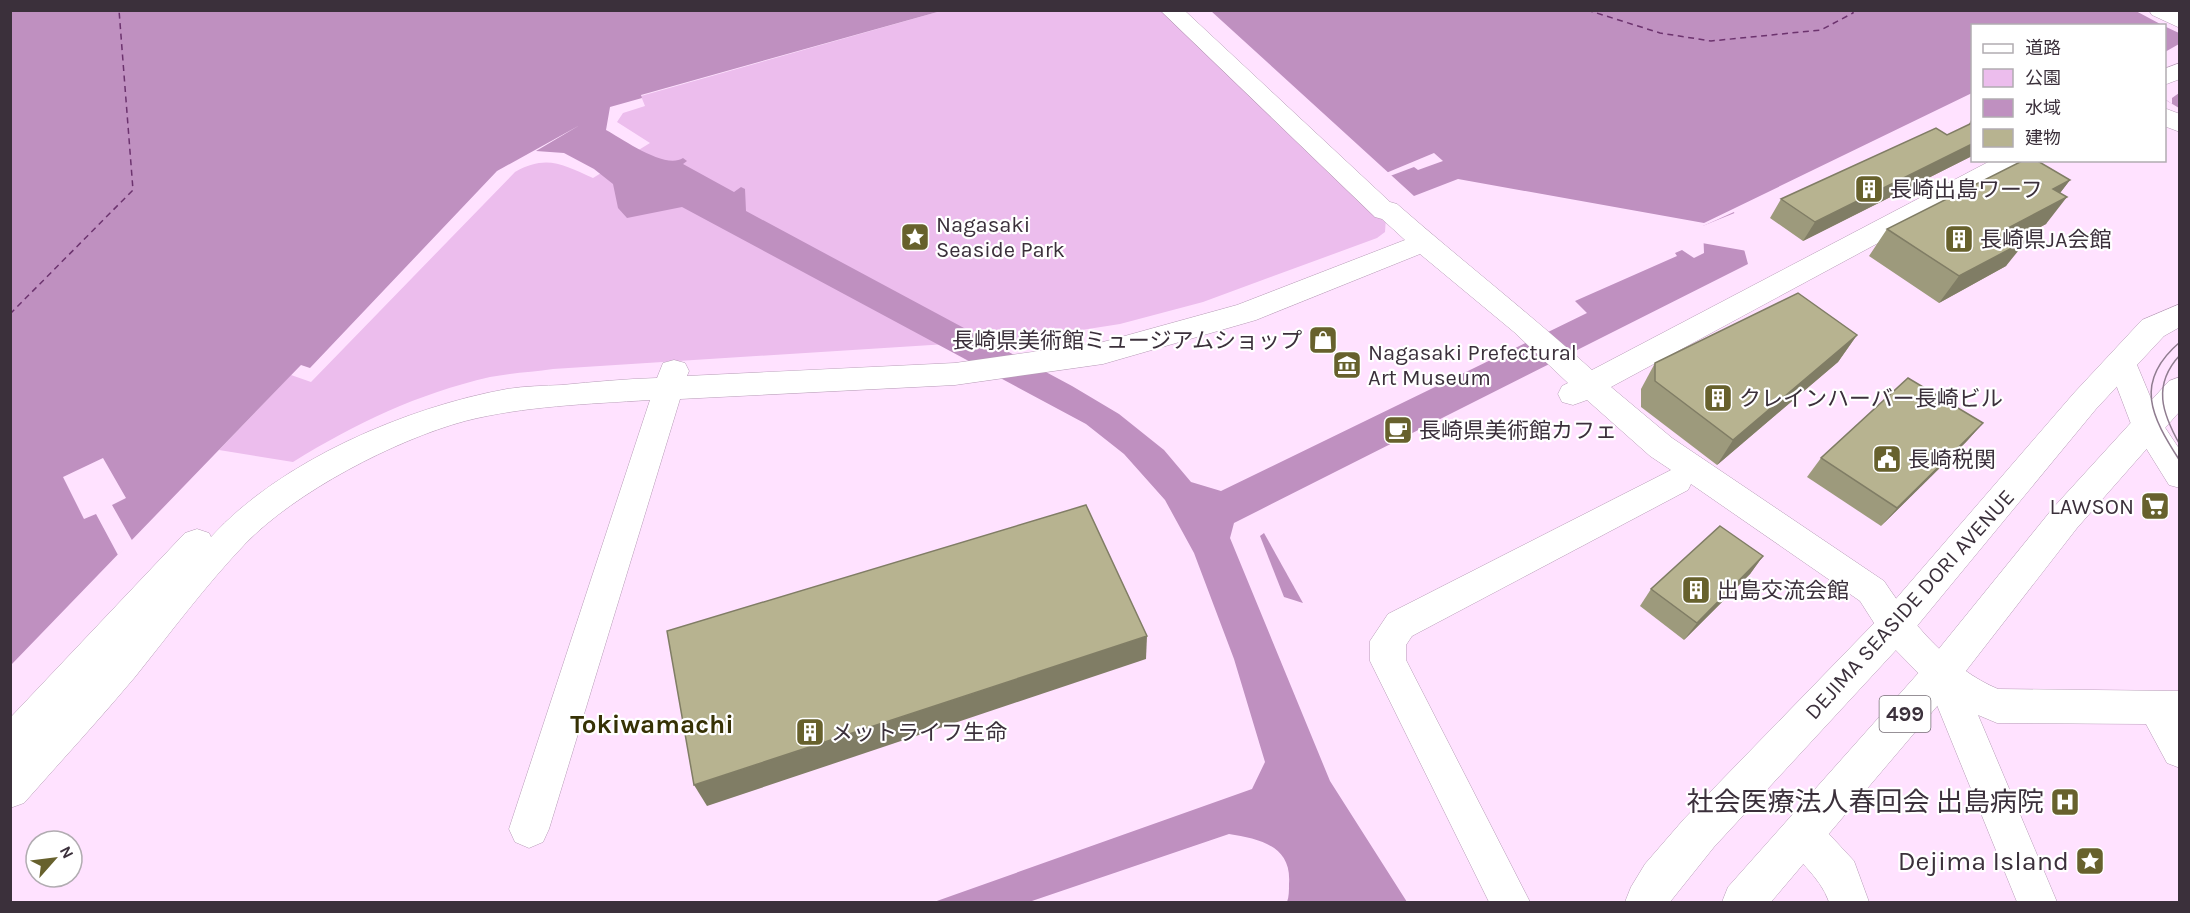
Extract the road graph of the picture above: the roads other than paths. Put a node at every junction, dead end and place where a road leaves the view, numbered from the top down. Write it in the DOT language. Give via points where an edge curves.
graph roads {
  1 [pos="1171,10"];
  2 [pos="2160,10"];
  3 [pos="2180,21"];
  4 [pos="2180,70"];
  5 [pos="2166,77"];
  6 [pos="2166,116"];
  7 [pos="2180,125"];
  8 [pos="2008,162"];
  9 [pos="1406,232"];
  10 [pos="2180,314"];
  11 [pos="2122,361"];
  12 [pos="671,380"];
  13 [pos="2180,389"];
  14 [pos="1581,390"];
  15 [pos="2146,424"];
  16 [pos="2180,476"];
  17 [pos="1677,481"];
  18 [pos="1895,626"];
  19 [pos="1941,673"];
  20 [pos="2168,708"];
  21 [pos="10,745"];
  22 [pos="2180,751"];
  23 [pos="10,790"];
  24 [pos="530,829"];
  25 [pos="1802,834"];
  26 [pos="1510,903"];
  27 [pos="1646,903"];
  28 [pos="1743,903"];
  29 [pos="1850,903"];
  30 [pos="2037,903"];
  1 -- 9 [label="street"];
  2 -- 3 [label="street"];
  4 -- 5 [label="street"];
  6 -- 7 [label="street"];
  8 -- 14 [label="street"];
  9 -- 12 [label="street" via="1378,248 1240,302 1039,355 944,365"];
  9 -- 14 [label="street" via="1432,268 1515,329"];
  10 -- 11 [label="highway, DEJIMA SEASIDE DORI AVENUE" via="2153,328"];
  11 -- 15 [label="street"];
  11 -- 18 [label="highway, DEJIMA SEASIDE DORI AVENUE"];
  12 -- 21 [label="street" via="513,381 492,385 376,423 303,462 255,493 204,536"];
  12 -- 23 [label="street" via="509,400 464,410 406,428 314,474 234,534"];
  12 -- 24 [label="street"];
  13 -- 15 [label="highway, 499"];
  14 -- 17 [label="street"];
  14 -- 18 [label="street" via="1872,591"];
  15 -- 16 [label="street"];
  15 -- 19 [label="highway, 499"];
  17 -- 18 [label="street"];
  17 -- 26 [label="street" via="1400,625 1388,641 1388,661"];
  18 -- 19 [label="street"];
  18 -- 27 [label="highway, DEJIMA SEASIDE DORI AVENUE" via="1699,833 1660,879"];
  19 -- 20 [label="street" via="1997,706"];
  19 -- 25 [label="highway, 499"];
  19 -- 30 [label="street"];
  20 -- 22 [label="street"];
  25 -- 28 [label="highway, 499"];
  25 -- 29 [label="street" via="1840,876"];
}
